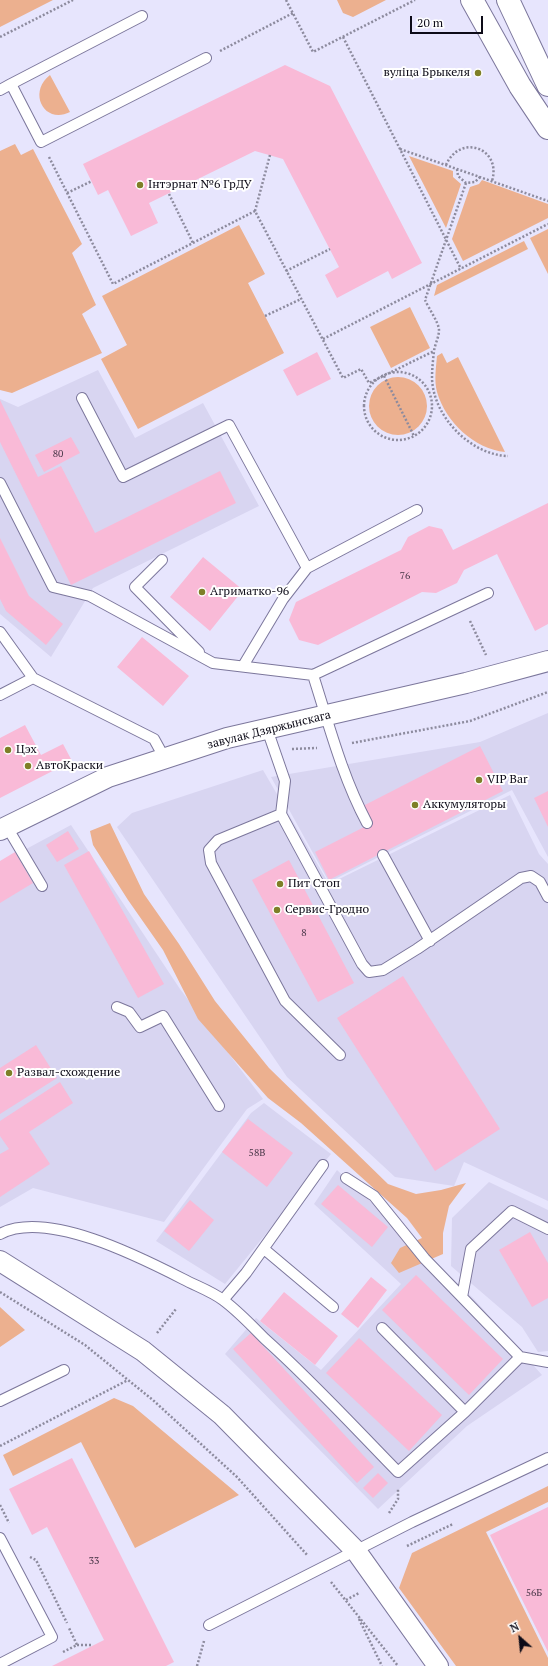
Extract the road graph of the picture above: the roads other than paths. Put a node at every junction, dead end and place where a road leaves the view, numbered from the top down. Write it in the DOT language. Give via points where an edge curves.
graph roads {
  1 [pos="472,0"];
  2 [pos="508,0"];
  3 [pos="142,16"];
  4 [pos="206,58"];
  5 [pos="11,84"];
  6 [pos="548,85"];
  7 [pos="0,90"];
  8 [pos="548,128"];
  9 [pos="82,398"];
  10 [pos="0,483"];
  11 [pos="417,510"];
  12 [pos="162,560"];
  13 [pos="307,568"];
  14 [pos="488,592"];
  15 [pos="0,632"];
  16 [pos="206,659"];
  17 [pos="548,661"];
  18 [pos="243,666"];
  19 [pos="314,675"];
  20 [pos="33,678"];
  21 [pos="0,695"];
  22 [pos="326,716"];
  23 [pos="267,729"];
  24 [pos="165,760"];
  25 [pos="281,814"];
  26 [pos="366,823"];
  27 [pos="4,828"];
  28 [pos="383,855"];
  29 [pos="42,886"];
  30 [pos="548,897"];
  31 [pos="430,941"];
  32 [pos="117,1007"];
  33 [pos="340,1055"];
  34 [pos="219,1106"];
  35 [pos="323,1165"];
  36 [pos="346,1178"];
  37 [pos="548,1229"];
  38 [pos="0,1234"];
  39 [pos="264,1249"];
  40 [pos="0,1261"];
  41 [pos="462,1297"];
  42 [pos="223,1300"];
  43 [pos="333,1306"];
  44 [pos="382,1328"];
  45 [pos="520,1357"];
  46 [pos="548,1362"];
  47 [pos="64,1370"];
  48 [pos="0,1401"];
  49 [pos="465,1412"];
  50 [pos="548,1458"];
  51 [pos="0,1538"];
  52 [pos="356,1551"];
  53 [pos="209,1625"];
  54 [pos="0,1664"];
  55 [pos="438,1666"];
  1 -- 8 [label="main road" via="520,86"];
  2 -- 6 [label="main road"];
  3 -- 5 [label="lane"];
  4 -- 5 [label="lane" via="41,142"];
  5 -- 7 [label="lane"];
  9 -- 13 [label="lane" via="123,477 229,425"];
  10 -- 16 [label="lane" via="53,587 90,596"];
  11 -- 13 [label="lane"];
  12 -- 16 [label="lane" via="135,587"];
  13 -- 18 [label="lane" via="283,599"];
  14 -- 19 [label="lane"];
  15 -- 20 [label="lane"];
  16 -- 18 [label="lane" via="213,663"];
  17 -- 22 [label="street, завулак Дзяржынскага"];
  18 -- 19 [label="lane"];
  19 -- 22 [label="lane"];
  20 -- 21 [label="lane"];
  20 -- 24 [label="lane" via="154,739"];
  22 -- 23 [label="street, завулак Дзяржынскага"];
  22 -- 26 [label="lane" via="350,788"];
  23 -- 24 [label="street, завулак Дзяржынскага" via="227,738"];
  23 -- 25 [label="lane" via="285,781"];
  24 -- 27 [label="street, завулак Дзяржынскага" via="108,777"];
  25 -- 31 [label="lane" via="358,957 369,972 383,970"];
  25 -- 33 [label="lane" via="218,840 209,850 211,863 286,1001"];
  27 -- 29 [label="lane"];
  28 -- 31 [label="lane"];
  30 -- 31 [label="lane" via="540,882 531,876 521,878"];
  32 -- 34 [label="lane" via="129,1012 140,1028 163,1016"];
  35 -- 39 [label="lane"];
  36 -- 41 [label="lane" via="374,1196 425,1259"];
  37 -- 41 [label="lane" via="512,1211 471,1249"];
  38 -- 42 [label="lane" via="8,1230 32,1228 64,1230 92,1238 141,1257"];
  39 -- 42 [label="lane"];
  39 -- 43 [label="lane"];
  40 -- 52 [label="street" via="143,1351 222,1415"];
  41 -- 45 [label="lane"];
  42 -- 49 [label="lane" via="296,1367 398,1472"];
  44 -- 49 [label="lane"];
  45 -- 46 [label="lane"];
  45 -- 49 [label="lane"];
  47 -- 48 [label="lane"];
  50 -- 52 [label="lane"];
  51 -- 54 [label="lane" via="52,1637"];
  52 -- 53 [label="lane"];
  52 -- 55 [label="street"];
}
